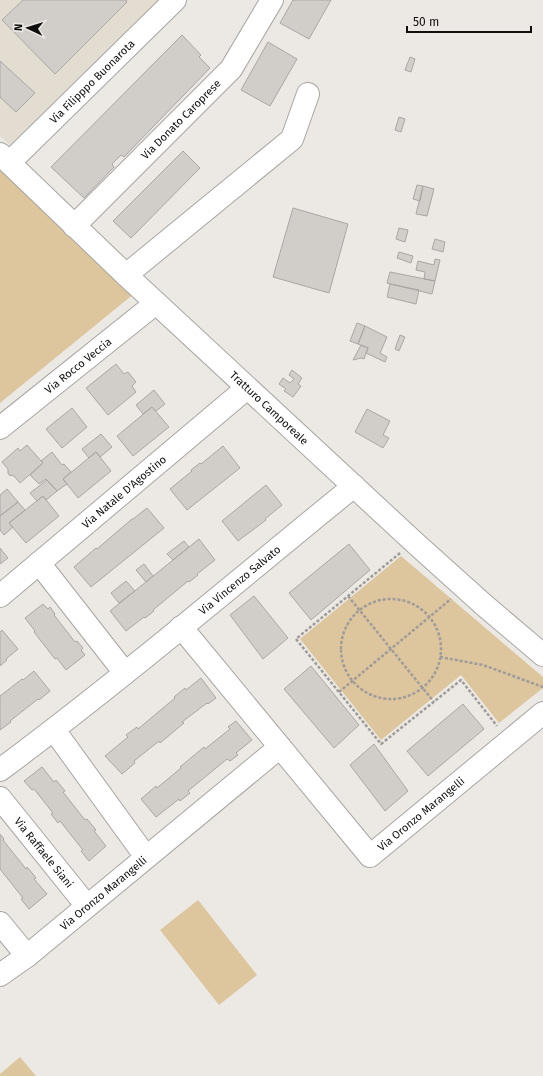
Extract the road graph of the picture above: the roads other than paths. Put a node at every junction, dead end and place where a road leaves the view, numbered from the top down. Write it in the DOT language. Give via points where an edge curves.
graph roads {
  1 [pos="175,0"];
  2 [pos="272,0"];
  3 [pos="308,94"];
  4 [pos="5,158"];
  5 [pos="74,226"];
  6 [pos="126,275"];
  7 [pos="156,303"];
  8 [pos="247,388"];
  9 [pos="0,428"];
  10 [pos="354,486"];
  11 [pos="39,563"];
  12 [pos="0,596"];
  13 [pos="181,627"];
  14 [pos="543,655"];
  15 [pos="125,673"];
  16 [pos="543,713"];
  17 [pos="54,730"];
  18 [pos="280,747"];
  19 [pos="0,770"];
  20 [pos="0,798"];
  21 [pos="146,857"];
  22 [pos="87,906"];
  23 [pos="0,922"];
  24 [pos="27,956"];
  25 [pos="0,975"];
  1 -- 4 [label="street, Via Filipppo Buonarota" via="67,104"];
  2 -- 5 [label="street, Via Donato Caroprese" via="231,69"];
  3 -- 6 [label="street" via="292,139"];
  4 -- 5 [label="street, Tratturo Camporeale"];
  5 -- 6 [label="street, Tratturo Camporeale"];
  6 -- 7 [label="street, Tratturo Camporeale"];
  7 -- 8 [label="street, Tratturo Camporeale"];
  7 -- 9 [label="street, Via Rocco Veccia"];
  8 -- 10 [label="street, Tratturo Camporeale"];
  8 -- 11 [label="street, Via Natale D'Agostino"];
  10 -- 13 [label="street, Via Vincenzo Salvato"];
  10 -- 14 [label="street, Tratturo Camporeale" via="464,588"];
  11 -- 12 [label="street, Via Natale D'Agostino"];
  11 -- 15 [label="street"];
  13 -- 15 [label="street, Via Vincenzo Salvato"];
  13 -- 18 [label="street, Via Oronzo Marangelli"];
  15 -- 17 [label="street, Via Vincenzo Salvato"];
  16 -- 18 [label="street, Via Oronzo Marangelli" via="370,856"];
  17 -- 19 [label="street, Via Vincenzo Salvato"];
  17 -- 21 [label="street"];
  18 -- 21 [label="street, Via Oronzo Marangelli"];
  20 -- 22 [label="street, Via Raffaele Siani"];
  21 -- 22 [label="street, Via Oronzo Marangelli"];
  22 -- 24 [label="street, Via Oronzo Marangelli"];
  23 -- 24 [label="street"];
  24 -- 25 [label="street, Via Oronzo Marangelli"];
}
